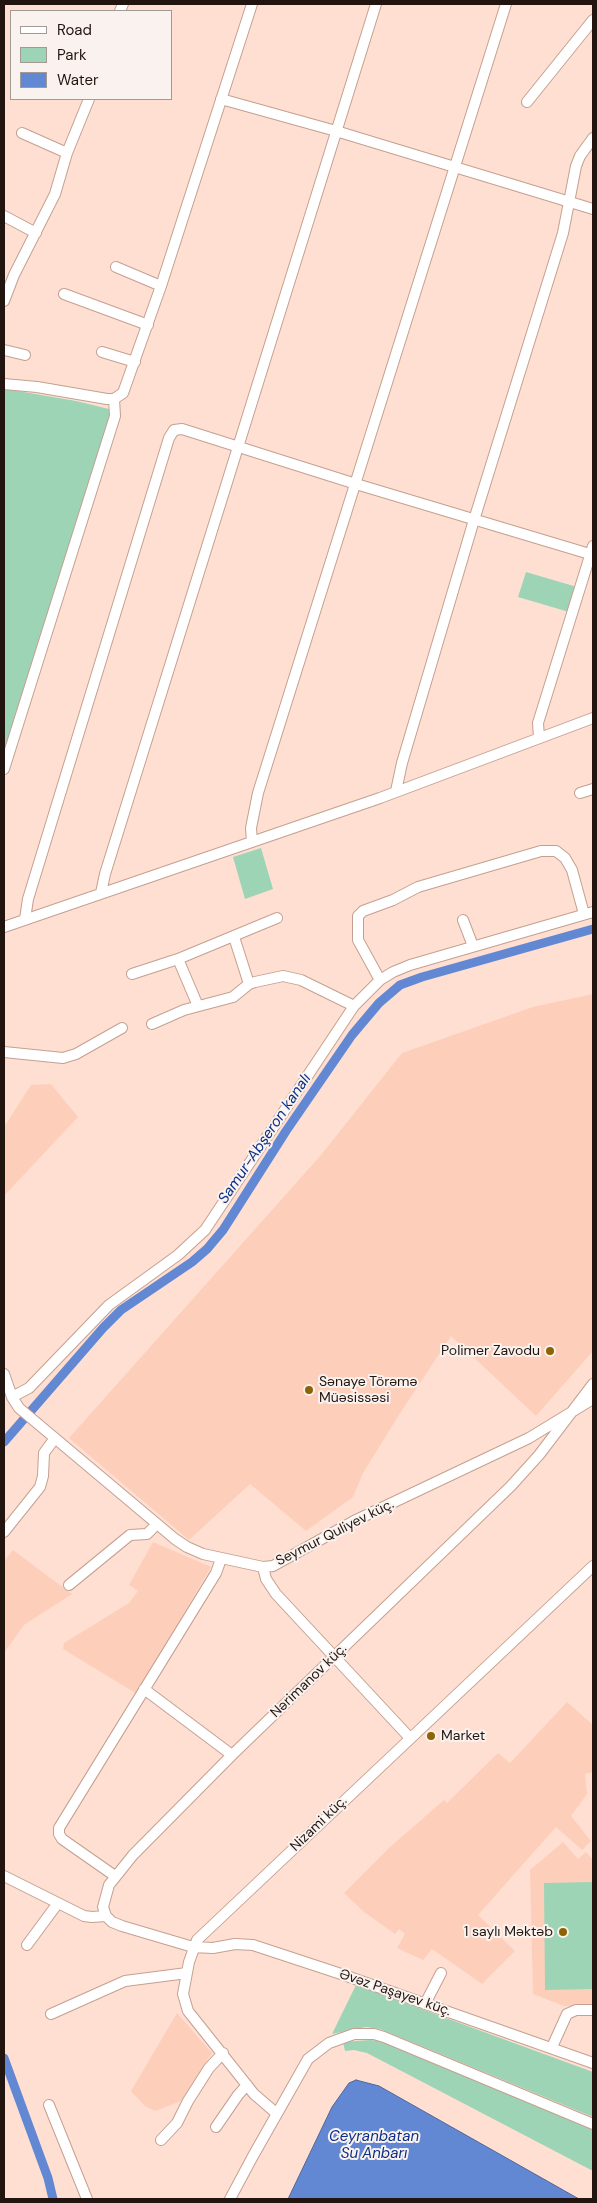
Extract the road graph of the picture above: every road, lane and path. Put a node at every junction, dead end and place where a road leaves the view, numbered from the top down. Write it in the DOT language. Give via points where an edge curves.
graph roads {
  1 [pos="252,4"];
  2 [pos="376,4"];
  3 [pos="506,4"];
  4 [pos="593,20"];
  5 [pos="221,99"];
  6 [pos="89,100"];
  7 [pos="527,102"];
  8 [pos="336,131"];
  9 [pos="22,133"];
  10 [pos="593,138"];
  11 [pos="67,153"];
  12 [pos="455,168"];
  13 [pos="569,201"];
  14 [pos="593,208"];
  15 [pos="4,216"];
  16 [pos="36,233"];
  17 [pos="116,267"];
  18 [pos="161,286"];
  19 [pos="64,294"];
  20 [pos="4,301"];
  21 [pos="148,325"];
  22 [pos="4,350"];
  23 [pos="102,352"];
  24 [pos="24,356"];
  25 [pos="135,362"];
  26 [pos="4,384"];
  27 [pos="114,399"];
  28 [pos="238,447"];
  29 [pos="356,484"];
  30 [pos="474,520"];
  31 [pos="592,552"];
  32 [pos="593,718"];
  33 [pos="538,738"];
  34 [pos="4,769"];
  35 [pos="593,789"];
  36 [pos="396,791"];
  37 [pos="580,793"];
  38 [pos="252,842"];
  39 [pos="101,893"];
  40 [pos="589,913"];
  41 [pos="277,918"];
  42 [pos="25,920"];
  43 [pos="463,920"];
  44 [pos="4,928"];
  45 [pos="234,937"];
  46 [pos="473,946"];
  47 [pos="178,959"];
  48 [pos="132,974"];
  49 [pos="380,980"];
  50 [pos="249,984"];
  51 [pos="198,1006"];
  52 [pos="354,1006"];
  53 [pos="152,1024"];
  54 [pos="122,1028"];
  55 [pos="4,1052"];
  56 [pos="4,1374"];
  57 [pos="593,1384"];
  58 [pos="12,1397"];
  59 [pos="593,1399"];
  60 [pos="570,1414"];
  61 [pos="55,1438"];
  62 [pos="157,1524"];
  63 [pos="4,1532"];
  64 [pos="221,1559"];
  65 [pos="593,1566"];
  66 [pos="263,1567"];
  67 [pos="69,1585"];
  68 [pos="334,1656"];
  69 [pos="144,1689"];
  70 [pos="410,1738"];
  71 [pos="232,1755"];
  72 [pos="4,1876"];
  73 [pos="115,1876"];
  74 [pos="58,1903"];
  75 [pos="106,1916"];
  76 [pos="27,1945"];
  77 [pos="193,1947"];
  78 [pos="187,1973"];
  79 [pos="441,1973"];
  80 [pos="425,2004"];
  81 [pos="593,2010"];
  82 [pos="51,2014"];
  83 [pos="552,2047"];
  84 [pos="222,2053"];
  85 [pos="593,2063"];
  86 [pos="247,2085"];
  87 [pos="49,2105"];
  88 [pos="276,2113"];
  89 [pos="593,2124"];
  90 [pos="216,2127"];
  91 [pos="161,2140"];
  92 [pos="87,2199"];
  93 [pos="230,2199"];
  1 -- 5 [label="street"];
  2 -- 8 [label="street"];
  3 -- 12 [label="street"];
  4 -- 7 [label="street"];
  5 -- 8 [label="street"];
  5 -- 18 [label="street"];
  6 -- 11 [label="street"];
  8 -- 12 [label="street"];
  8 -- 28 [label="street"];
  9 -- 11 [label="street"];
  10 -- 13 [label="street" via="580,156"];
  11 -- 16 [label="street" via="54,194"];
  12 -- 13 [label="street"];
  12 -- 29 [label="street"];
  13 -- 14 [label="street"];
  13 -- 30 [label="street" via="563,233"];
  15 -- 16 [label="street"];
  16 -- 20 [label="street"];
  17 -- 18 [label="street"];
  18 -- 21 [label="street"];
  19 -- 21 [label="street"];
  21 -- 25 [label="street"];
  22 -- 24 [label="street"];
  23 -- 25 [label="street"];
  25 -- 27 [label="street" via="123,393"];
  26 -- 27 [label="street"];
  27 -- 34 [label="street" via="115,416"];
  28 -- 29 [label="street"];
  28 -- 39 [label="street"];
  28 -- 42 [label="street" via="182,429 174,430 169,438 28,899"];
  29 -- 30 [label="street"];
  29 -- 38 [label="street" via="258,793 251,828"];
  30 -- 31 [label="street"];
  30 -- 36 [label="street"];
  31 -- 33 [label="street" via="538,723"];
  32 -- 33 [label="street"];
  33 -- 36 [label="street"];
  35 -- 37 [label="street"];
  36 -- 38 [label="street"];
  38 -- 39 [label="street"];
  39 -- 42 [label="street"];
  40 -- 46 [label="street"];
  40 -- 49 [label="street" via="572,870 556,851 541,851 418,887 358,916 358,940"];
  41 -- 45 [label="street"];
  42 -- 44 [label="street"];
  43 -- 46 [label="street"];
  45 -- 47 [label="street"];
  45 -- 50 [label="street"];
  46 -- 49 [label="street" via="392,972"];
  47 -- 48 [label="street"];
  47 -- 51 [label="street"];
  49 -- 52 [label="street"];
  50 -- 51 [label="street" via="232,997"];
  50 -- 52 [label="street" via="291,976"];
  51 -- 53 [label="street"];
  52 -- 58 [label="street" via="205,1230 178,1255 109,1305 29,1388"];
  54 -- 55 [label="street" via="63,1058"];
  56 -- 58 [label="street, Seymur Quliyev küç."];
  57 -- 60 [label="street, Nərimanov küç."];
  58 -- 61 [label="street, Seymur Quliyev küç." via="19,1408"];
  59 -- 60 [label="street"];
  60 -- 66 [label="street, Seymur Quliyev küç." via="529,1438 354,1522 273,1566"];
  60 -- 68 [label="street, Nərimanov küç." via="511,1486"];
  61 -- 62 [label="street, Seymur Quliyev küç."];
  61 -- 63 [label="street" via="44,1453 40,1487"];
  62 -- 64 [label="street, Seymur Quliyev küç." via="187,1548"];
  62 -- 67 [label="street" via="146,1534 130,1535"];
  64 -- 66 [label="street, Seymur Quliyev küç."];
  64 -- 69 [label="street" via="216,1573"];
  65 -- 70 [label="street, Nizami küç."];
  66 -- 68 [label="street" via="272,1590"];
  68 -- 70 [label="street"];
  68 -- 71 [label="street, Nərimanov küç."];
  69 -- 71 [label="street"];
  69 -- 73 [label="street" via="59,1828 62,1839"];
  70 -- 77 [label="street, Nizami küç." via="210,1926"];
  71 -- 73 [label="street, Nərimanov küç."];
  72 -- 74 [label="street"];
  73 -- 75 [label="street, Nərimanov küç." via="104,1899"];
  74 -- 75 [label="street" via="84,1916"];
  74 -- 76 [label="street"];
  75 -- 77 [label="street" via="122,1926"];
  77 -- 78 [label="street, Nizami küç."];
  77 -- 80 [label="street, Əvəz Paşayev küç." via="253,1945"];
  78 -- 82 [label="street" via="126,1981"];
  78 -- 84 [label="street, Nizami küç." via="184,1994 188,2011"];
  79 -- 80 [label="street"];
  80 -- 83 [label="street, Əvəz Paşayev küç."];
  81 -- 83 [label="street" via="576,2010 567,2014"];
  83 -- 85 [label="street, Əvəz Paşayev küç."];
  84 -- 86 [label="street, Nizami küç."];
  84 -- 91 [label="street" via="209,2068 177,2123"];
  86 -- 88 [label="street, Nizami küç."];
  86 -- 90 [label="street"];
  87 -- 92 [label="street"];
  88 -- 89 [label="street" via="302,2067 314,2053 340,2038 363,2034 384,2037"];
  88 -- 93 [label="street"];
}
